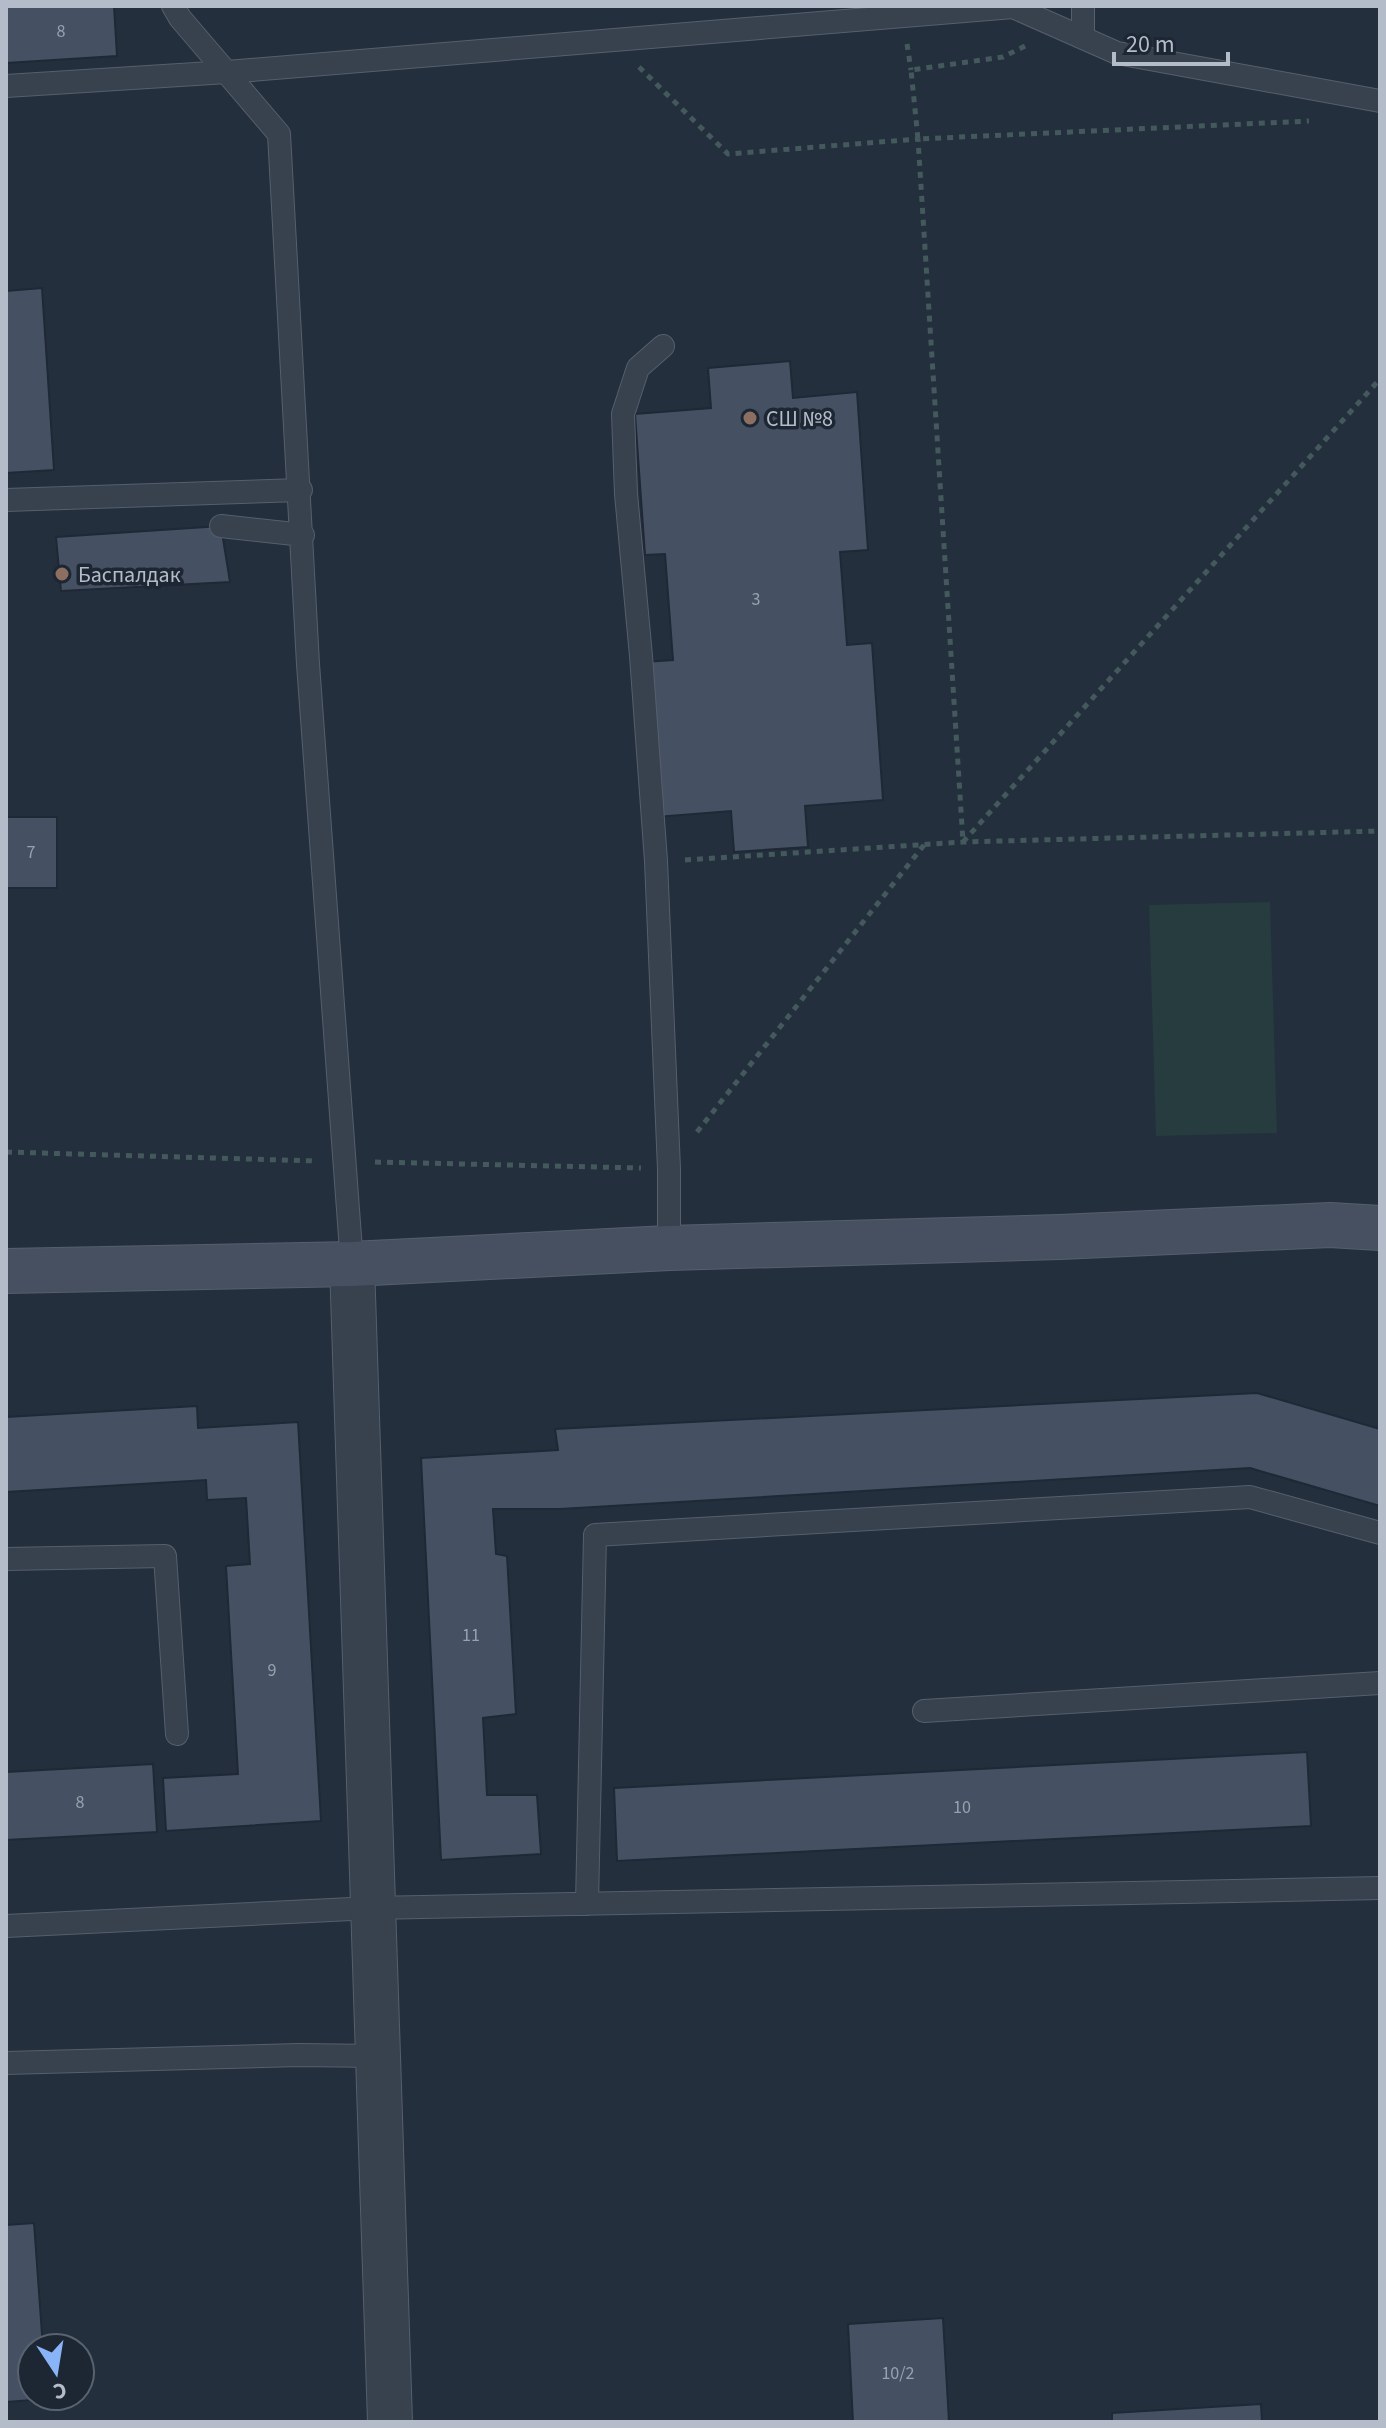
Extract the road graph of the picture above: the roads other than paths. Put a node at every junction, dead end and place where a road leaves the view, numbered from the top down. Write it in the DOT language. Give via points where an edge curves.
graph roads {
  1 [pos="173,6"];
  2 [pos="1083,6"];
  3 [pos="1083,38"];
  4 [pos="227,72"];
  5 [pos="6,86"];
  6 [pos="1380,101"];
  7 [pos="663,346"];
  8 [pos="301,490"];
  9 [pos="6,500"];
  10 [pos="221,526"];
  11 [pos="303,535"];
  12 [pos="1380,1228"];
  13 [pos="669,1248"];
  14 [pos="352,1264"];
  15 [pos="6,1271"];
  16 [pos="1380,1533"];
  17 [pos="6,1559"];
  18 [pos="1380,1683"];
  19 [pos="924,1711"];
  20 [pos="177,1734"];
  21 [pos="1380,1888"];
  22 [pos="587,1904"];
  23 [pos="372,1908"];
  24 [pos="6,1926"];
  25 [pos="377,2056"];
  26 [pos="6,2063"];
  27 [pos="390,2422"];
  1 -- 4 [label="lane"];
  2 -- 3 [label="lane"];
  3 -- 4 [label="lane" via="1013,7"];
  3 -- 6 [label="lane" via="1117,53"];
  4 -- 5 [label="lane"];
  4 -- 8 [label="lane" via="279,134"];
  7 -- 13 [label="lane" via="638,368 623,414 656,861"];
  8 -- 9 [label="lane"];
  8 -- 11 [label="lane"];
  10 -- 11 [label="lane"];
  11 -- 14 [label="lane"];
  12 -- 13 [label="street" via="1330,1225"];
  13 -- 14 [label="street"];
  14 -- 15 [label="street"];
  14 -- 23 [label="street"];
  16 -- 22 [label="lane" via="1250,1497 595,1535"];
  17 -- 20 [label="lane" via="165,1556"];
  18 -- 19 [label="lane"];
  21 -- 22 [label="lane"];
  22 -- 23 [label="lane"];
  23 -- 24 [label="lane"];
  23 -- 25 [label="street"];
  25 -- 26 [label="lane"];
  25 -- 27 [label="street"];
}
